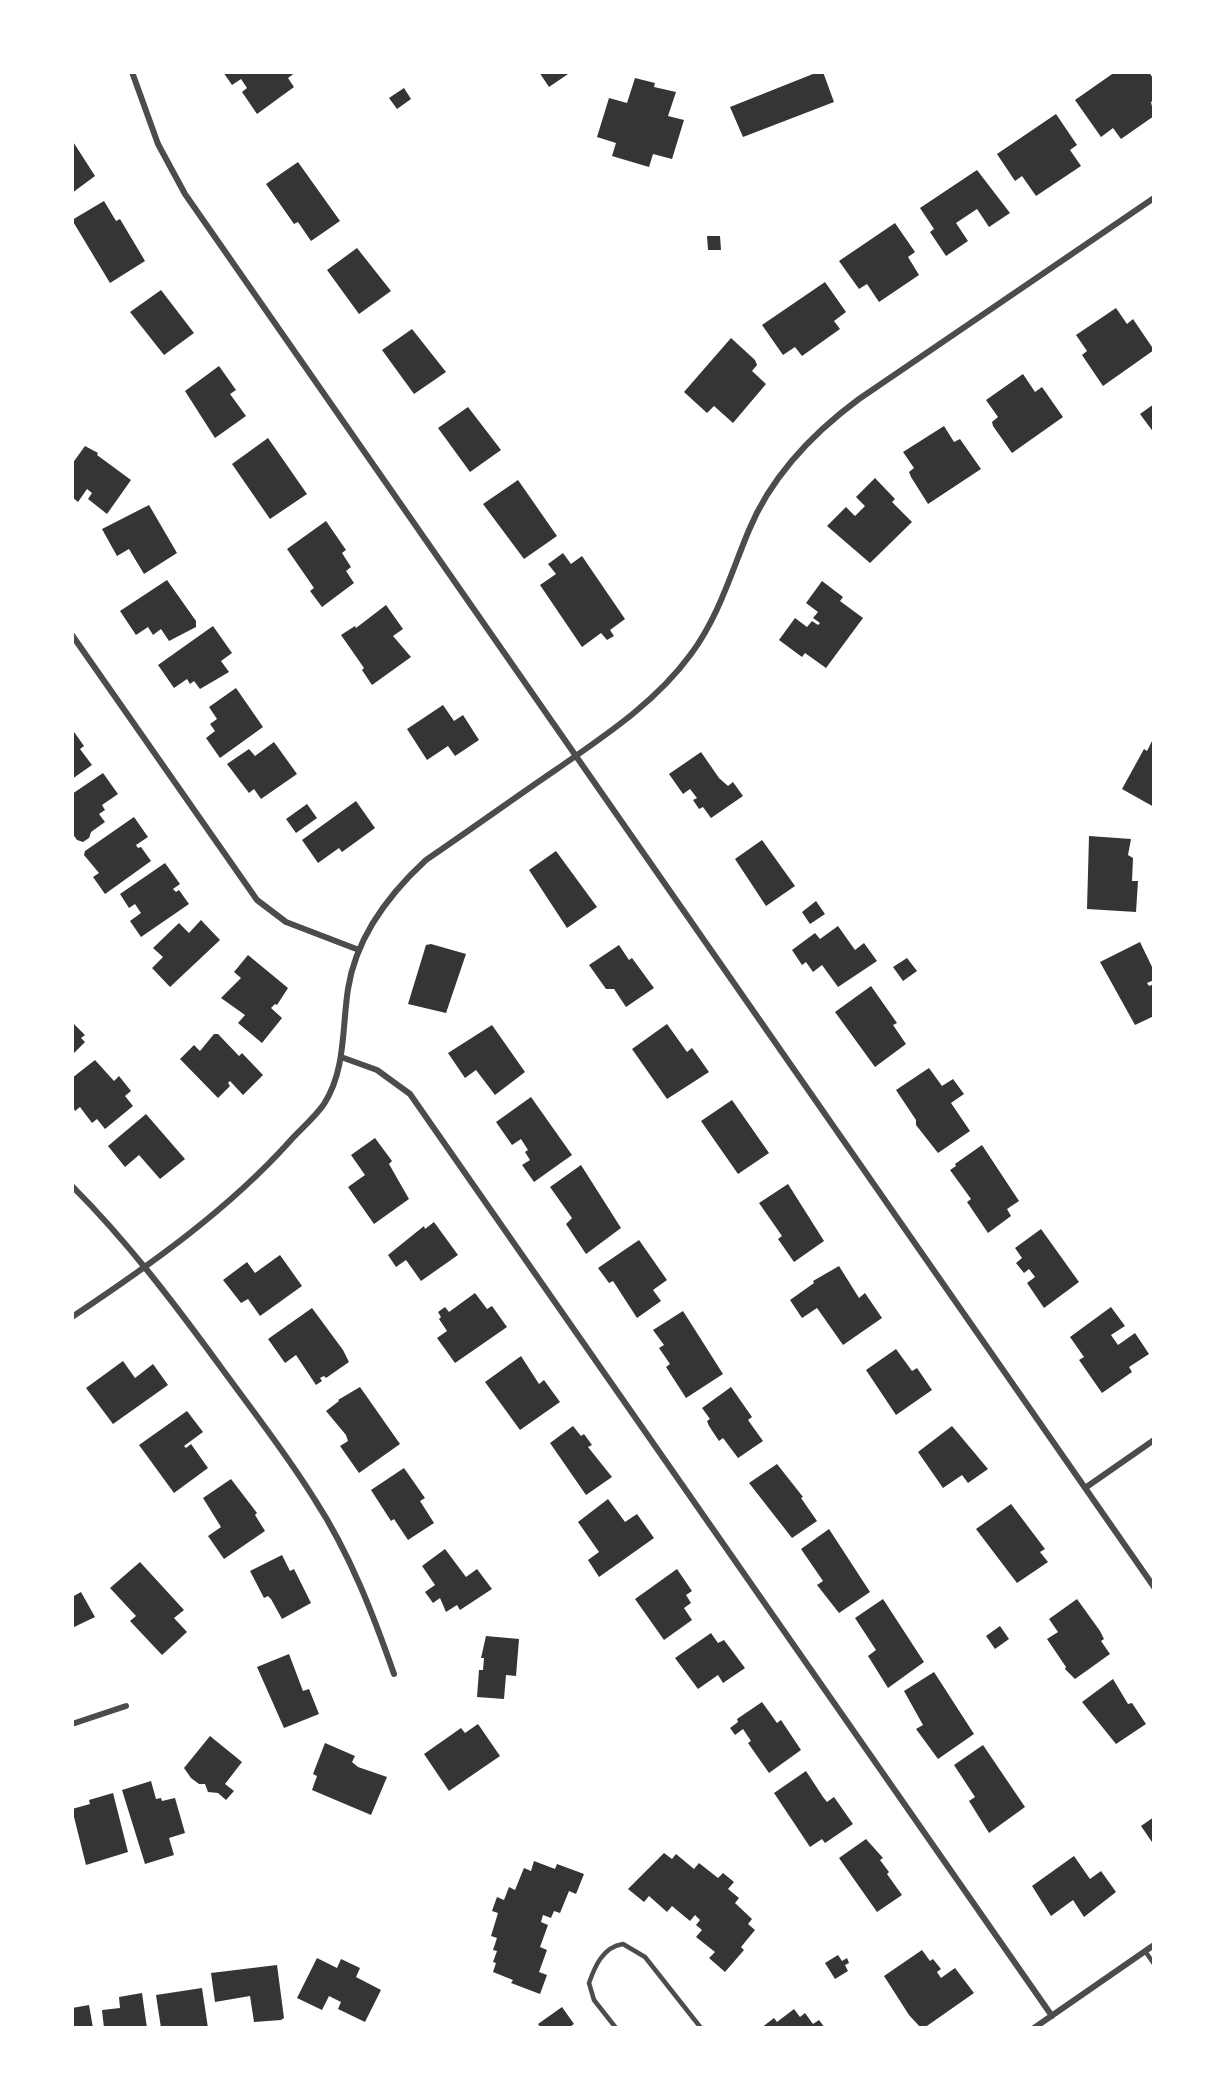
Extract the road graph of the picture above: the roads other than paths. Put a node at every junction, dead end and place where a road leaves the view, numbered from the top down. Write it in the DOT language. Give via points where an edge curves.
graph roads {
  1 [pos="132,72"];
  2 [pos="1153,201"];
  3 [pos="72,635"];
  4 [pos="575,756"];
  5 [pos="359,950"];
  6 [pos="341,1057"];
  7 [pos="72,1186"];
  8 [pos="145,1267"];
  9 [pos="72,1317"];
  10 [pos="1154,1440"];
  11 [pos="1085,1488"];
  12 [pos="1154,1587"];
  13 [pos="394,1674"];
  14 [pos="126,1706"];
  15 [pos="72,1724"];
  16 [pos="1154,1945"];
  17 [pos="1145,1951"];
  18 [pos="1154,1964"];
  19 [pos="1052,2016"];
  20 [pos="616,2028"];
  21 [pos="701,2028"];
  22 [pos="1034,2028"];
  1 -- 4 [label="street" via="158,144 185,194"];
  2 -- 4 [label="street" via="835,417 802,449 774,486 750,528 712,621 692,653 670,681 636,712"];
  3 -- 5 [label="street" via="257,900 286,922"];
  4 -- 5 [label="street" via="426,860 400,884"];
  4 -- 11 [label="street"];
  5 -- 6 [label="street" via="348,988"];
  6 -- 8 [label="street" via="324,1103 265,1168"];
  6 -- 19 [label="street" via="392,1078 410,1094"];
  7 -- 8 [label="street"];
  8 -- 9 [label="street"];
  8 -- 13 [label="street" via="316,1501 373,1614"];
  10 -- 11 [label="street"];
  11 -- 12 [label="street"];
  14 -- 15 [label="street"];
  16 -- 17 [label="street"];
  17 -- 18 [label="lane"];
  17 -- 19 [label="street"];
  19 -- 22 [label="street"];
  20 -- 21 [label="lane" via="594,2000 589,1983 604,1954 623,1944 645,1957"];
}
